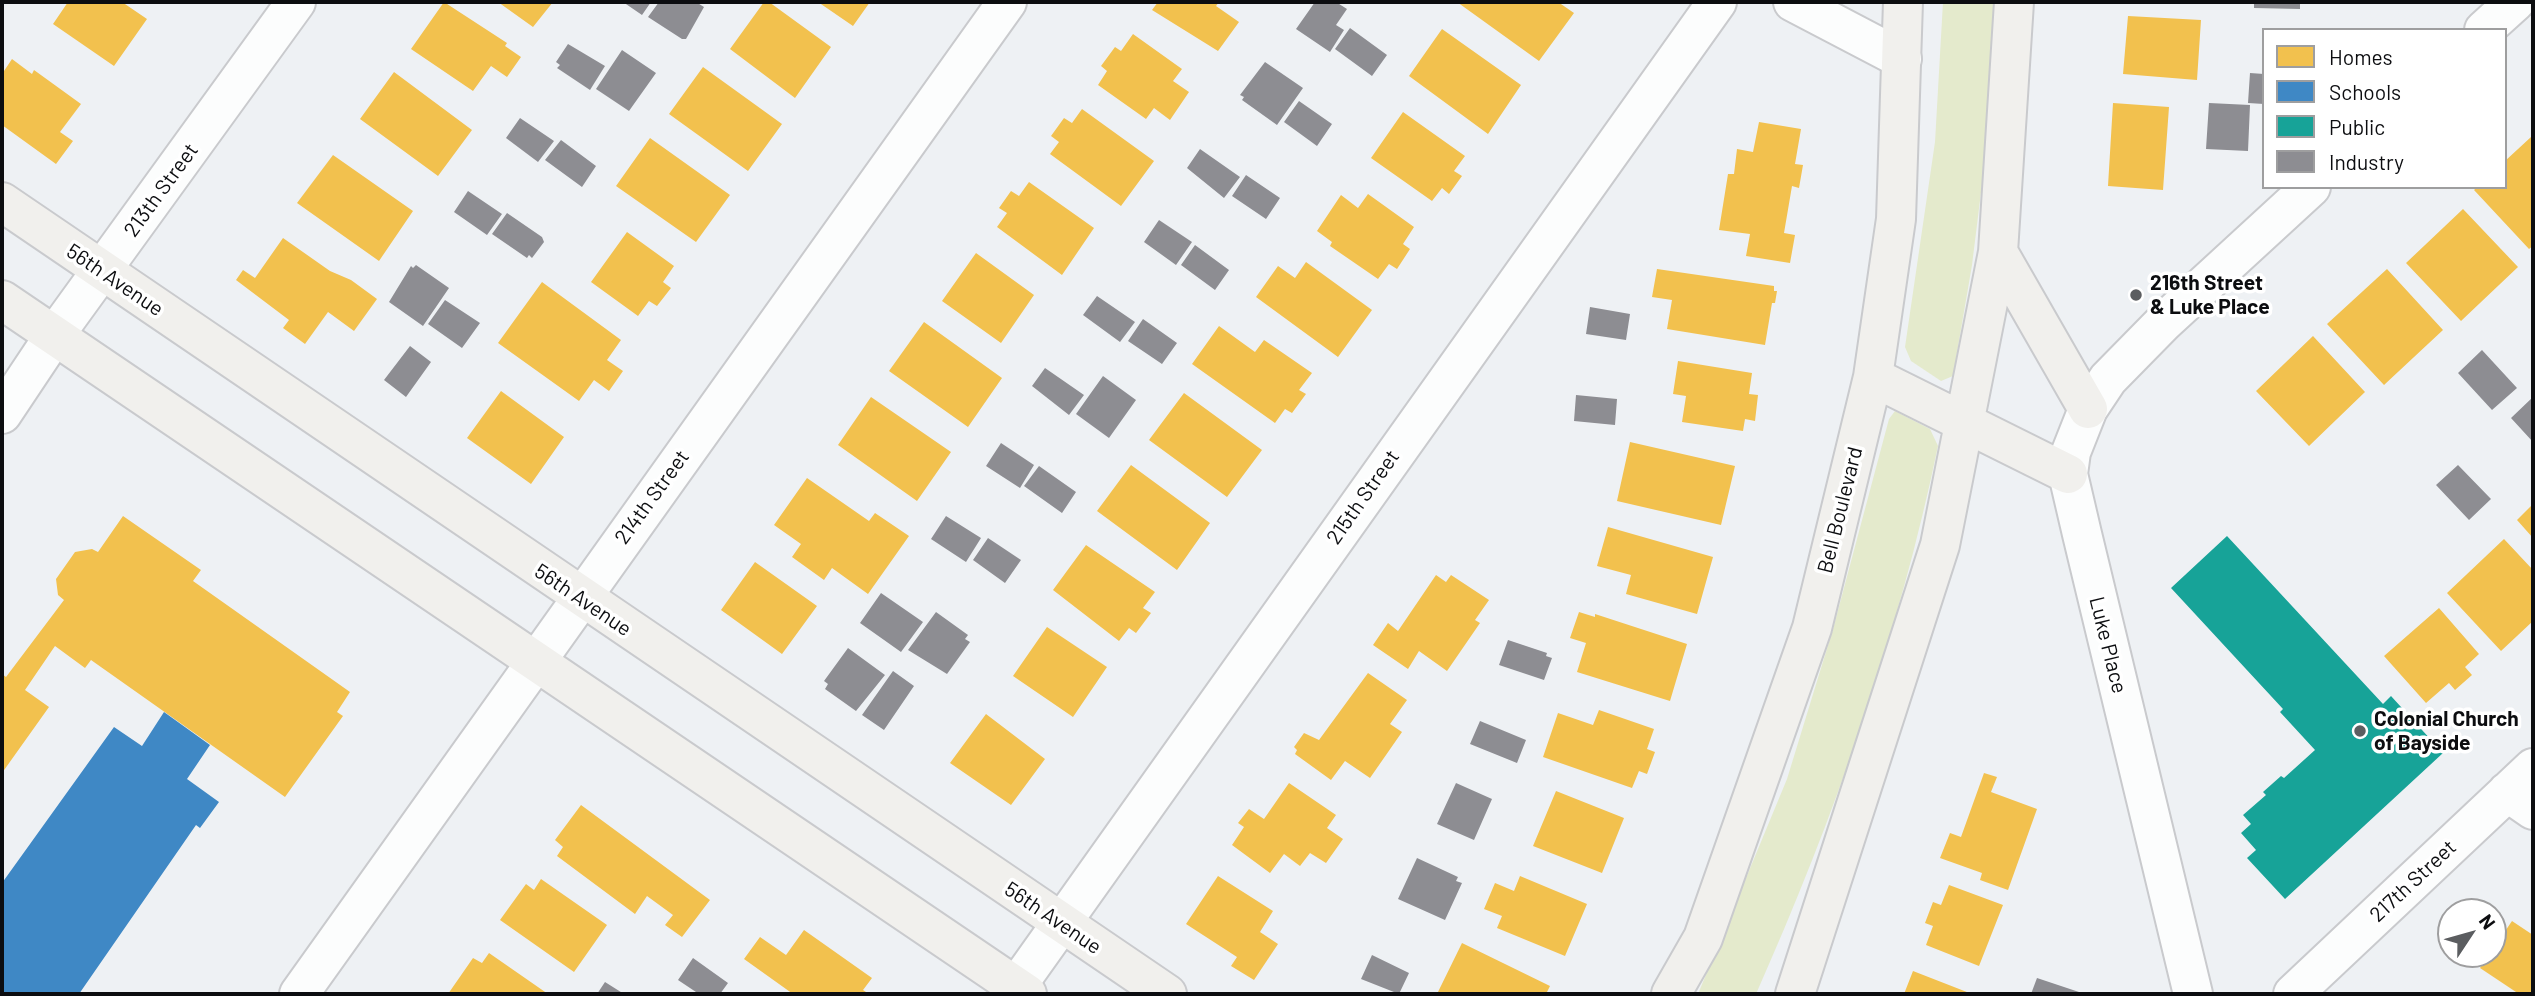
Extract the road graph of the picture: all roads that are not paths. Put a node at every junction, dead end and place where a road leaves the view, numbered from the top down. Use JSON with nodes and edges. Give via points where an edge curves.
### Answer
{"nodes":[{"id":1,"x":296,"y":2,"type":"edge"},
{"id":2,"x":1007,"y":2,"type":"edge"},
{"id":3,"x":1717,"y":2,"type":"edge"},
{"id":4,"x":1793,"y":2,"type":"edge"},
{"id":5,"x":1903,"y":2,"type":"edge"},
{"id":6,"x":2014,"y":2,"type":"edge"},
{"id":7,"x":2515,"y":2,"type":"edge"},
{"id":8,"x":2486,"y":28,"type":"edge"},
{"id":9,"x":1902,"y":59,"type":"junction"},
{"id":10,"x":2309,"y":189,"type":"edge"},
{"id":11,"x":2,"y":202,"type":"edge"},
{"id":12,"x":1998,"y":252,"type":"junction"},
{"id":13,"x":103,"y":271,"type":"junction"},
{"id":14,"x":2,"y":300,"type":"edge"},
{"id":15,"x":54,"y":336,"type":"junction"},
{"id":16,"x":1873,"y":377,"type":"junction"},
{"id":17,"x":2088,"y":409,"type":"junction"},
{"id":18,"x":2,"y":414,"type":"edge"},
{"id":19,"x":1965,"y":422,"type":"junction"},
{"id":20,"x":2068,"y":474,"type":"junction"},
{"id":21,"x":580,"y":598,"type":"junction"},
{"id":22,"x":536,"y":659,"type":"junction"},
{"id":23,"x":2525,"y":790,"type":"edge"},
{"id":24,"x":1062,"y":923,"type":"junction"},
{"id":25,"x":1018,"y":992,"type":"edge"},
{"id":26,"x":299,"y":994,"type":"edge"},
{"id":27,"x":1167,"y":994,"type":"edge"},
{"id":28,"x":1671,"y":994,"type":"edge"},
{"id":29,"x":1795,"y":994,"type":"edge"},
{"id":30,"x":2193,"y":994,"type":"edge"},
{"id":31,"x":2293,"y":994,"type":"edge"}],
"edges":[{"from":1,"to":13,"type":"street","name":"213th Street"},
{"from":2,"to":21,"type":"street","name":"214th Street"},
{"from":3,"to":24,"type":"street","name":"215th Street"},
{"from":4,"to":9,"type":"street"},
{"from":5,"to":9,"type":"street","name":"Bell Boulevard"},
{"from":6,"to":12,"type":"street"},
{"from":7,"to":8,"type":"street"},
{"from":9,"to":16,"type":"street","name":"Bell Boulevard","via":[[1896,219]]},
{"from":10,"to":17,"type":"street","name":"Luke Place","via":[[2164,322],[2108,379]]},
{"from":11,"to":13,"type":"street","name":"56th Avenue"},
{"from":12,"to":17,"type":"street"},
{"from":12,"to":19,"type":"street"},
{"from":13,"to":15,"type":"street","name":"213th Street"},
{"from":13,"to":21,"type":"street","name":"56th Avenue"},
{"from":14,"to":15,"type":"street"},
{"from":15,"to":18,"type":"street","name":"213th Street"},
{"from":15,"to":22,"type":"street"},
{"from":16,"to":19,"type":"street"},
{"from":16,"to":28,"type":"street","name":"Bell Boulevard","via":[[1812,628],[1703,938]]},
{"from":17,"to":20,"type":"street","name":"Luke Place","via":[[2071,452]]},
{"from":19,"to":20,"type":"street"},
{"from":19,"to":29,"type":"street","via":[[1940,545]]},
{"from":20,"to":30,"type":"street","name":"Luke Place"},
{"from":21,"to":22,"type":"street","name":"214th Street"},
{"from":21,"to":24,"type":"street","name":"56th Avenue"},
{"from":22,"to":25,"type":"street"},
{"from":22,"to":26,"type":"street","name":"214th Street"},
{"from":23,"to":31,"type":"street","name":"217th Street"},
{"from":24,"to":25,"type":"street","name":"215th Street"},
{"from":24,"to":27,"type":"street","name":"56th Avenue"}]}
